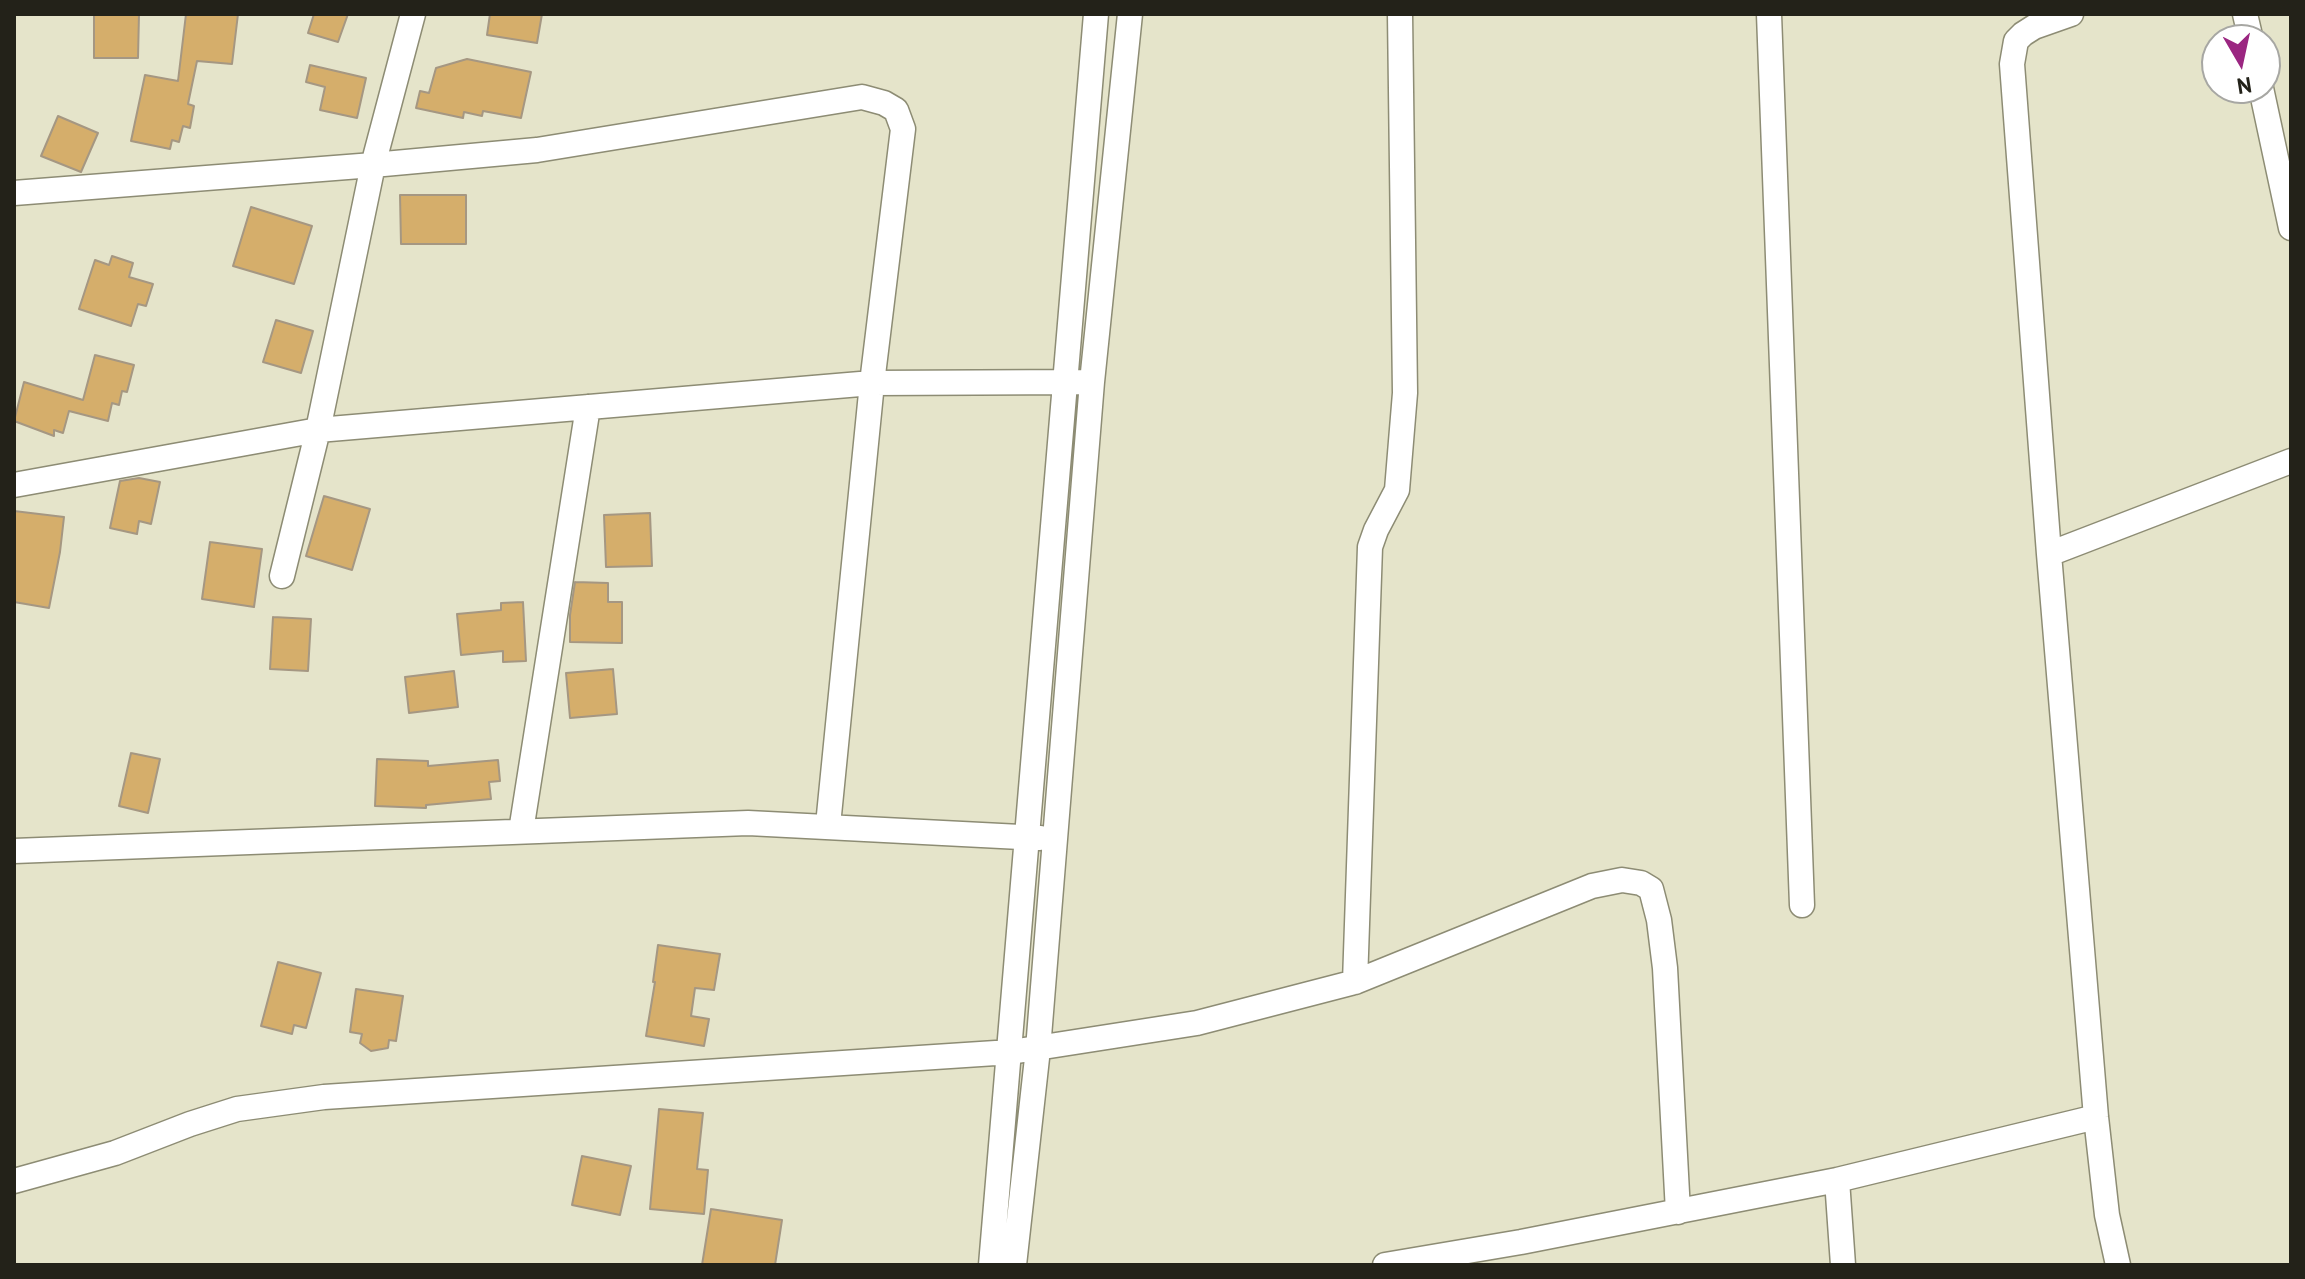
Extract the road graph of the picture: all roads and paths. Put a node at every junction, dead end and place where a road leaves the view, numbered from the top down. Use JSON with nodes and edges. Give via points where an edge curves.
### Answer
{"nodes":[{"id":1,"x":413,"y":14,"type":"edge"},
{"id":2,"x":1096,"y":14,"type":"edge"},
{"id":3,"x":1130,"y":14,"type":"edge"},
{"id":4,"x":1400,"y":14,"type":"edge"},
{"id":5,"x":1769,"y":14,"type":"edge"},
{"id":6,"x":2071,"y":14,"type":"edge"},
{"id":7,"x":2264,"y":104,"type":"edge"},
{"id":8,"x":373,"y":165,"type":"junction"},
{"id":9,"x":14,"y":193,"type":"edge"},
{"id":10,"x":2291,"y":228,"type":"edge"},
{"id":11,"x":1092,"y":382,"type":"junction"},
{"id":12,"x":872,"y":383,"type":"junction"},
{"id":13,"x":1065,"y":383,"type":"junction"},
{"id":14,"x":588,"y":407,"type":"junction"},
{"id":15,"x":318,"y":430,"type":"junction"},
{"id":16,"x":2291,"y":461,"type":"edge"},
{"id":17,"x":14,"y":485,"type":"edge"},
{"id":18,"x":2049,"y":554,"type":"junction"},
{"id":19,"x":282,"y":576,"type":"dead end"},
{"id":20,"x":828,"y":825,"type":"junction"},
{"id":21,"x":521,"y":831,"type":"junction"},
{"id":22,"x":1026,"y":837,"type":"junction"},
{"id":23,"x":1054,"y":838,"type":"junction"},
{"id":24,"x":14,"y":851,"type":"edge"},
{"id":25,"x":1802,"y":905,"type":"dead end"},
{"id":26,"x":1355,"y":982,"type":"junction"},
{"id":27,"x":1038,"y":1049,"type":"junction"},
{"id":28,"x":1011,"y":1052,"type":"junction"},
{"id":29,"x":2096,"y":1117,"type":"junction"},
{"id":30,"x":1837,"y":1180,"type":"junction"},
{"id":31,"x":14,"y":1181,"type":"edge"},
{"id":32,"x":1678,"y":1212,"type":"junction"},
{"id":33,"x":1521,"y":1254,"type":"edge"},
{"id":34,"x":991,"y":1265,"type":"edge"},
{"id":35,"x":1014,"y":1265,"type":"edge"},
{"id":36,"x":1385,"y":1265,"type":"edge"},
{"id":37,"x":1843,"y":1265,"type":"edge"},
{"id":38,"x":2118,"y":1265,"type":"edge"}],
"edges":[{"from":1,"to":8,"type":"street"},
{"from":2,"to":13,"type":"street"},
{"from":3,"to":11,"type":"street"},
{"from":4,"to":26,"type":"street","via":[[1405,393],[1397,490],[1370,547]]},
{"from":5,"to":25,"type":"street"},
{"from":6,"to":18,"type":"street","via":[[2023,34],[2016,41],[2012,64]]},
{"from":7,"to":10,"type":"street"},
{"from":8,"to":9,"type":"street"},
{"from":8,"to":12,"type":"street","via":[[537,150],[862,97],[884,103],[896,110],[903,129]]},
{"from":8,"to":15,"type":"street"},
{"from":11,"to":13,"type":"street"},
{"from":11,"to":23,"type":"street"},
{"from":12,"to":13,"type":"street"},
{"from":12,"to":14,"type":"street"},
{"from":12,"to":20,"type":"street"},
{"from":13,"to":22,"type":"street"},
{"from":14,"to":15,"type":"street"},
{"from":14,"to":21,"type":"street"},
{"from":15,"to":17,"type":"street"},
{"from":15,"to":19,"type":"street"},
{"from":16,"to":18,"type":"street"},
{"from":18,"to":29,"type":"street"},
{"from":20,"to":21,"type":"street"},
{"from":20,"to":22,"type":"street"},
{"from":21,"to":24,"type":"street"},
{"from":22,"to":23,"type":"street"},
{"from":22,"to":28,"type":"street"},
{"from":23,"to":27,"type":"street"},
{"from":26,"to":27,"type":"street","via":[[1197,1023]]},
{"from":26,"to":32,"type":"street","via":[[1592,886],[1622,880],[1651,889],[1665,968]]},
{"from":27,"to":28,"type":"street"},
{"from":27,"to":35,"type":"street"},
{"from":28,"to":31,"type":"street","via":[[309,1099],[237,1109],[115,1153]]},
{"from":28,"to":34,"type":"street"},
{"from":29,"to":30,"type":"street"},
{"from":29,"to":38,"type":"street"},
{"from":30,"to":32,"type":"street"},
{"from":30,"to":37,"type":"street"},
{"from":32,"to":33,"type":"street"},
{"from":33,"to":36,"type":"street"}]}
